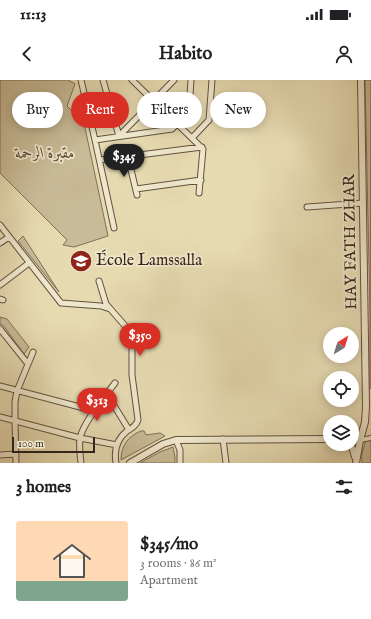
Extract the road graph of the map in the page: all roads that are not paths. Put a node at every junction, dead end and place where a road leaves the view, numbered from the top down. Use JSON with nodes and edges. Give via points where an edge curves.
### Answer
{"nodes":[{"id":1,"x":81,"y":80,"type":"edge"},
{"id":2,"x":103,"y":80,"type":"edge"},
{"id":3,"x":132,"y":80,"type":"edge"},
{"id":4,"x":174,"y":80,"type":"edge"},
{"id":5,"x":191,"y":80,"type":"edge"},
{"id":6,"x":212,"y":80,"type":"edge"},
{"id":7,"x":360,"y":80,"type":"edge"},
{"id":8,"x":145,"y":92,"type":"edge"},
{"id":9,"x":163,"y":92,"type":"edge"},
{"id":10,"x":190,"y":92,"type":"edge"},
{"id":11,"x":137,"y":118,"type":"edge"},
{"id":12,"x":173,"y":128,"type":"edge"},
{"id":13,"x":181,"y":128,"type":"edge"},
{"id":14,"x":119,"y":136,"type":"junction"},
{"id":15,"x":192,"y":138,"type":"junction"},
{"id":16,"x":96,"y":140,"type":"junction"},
{"id":17,"x":202,"y":147,"type":"junction"},
{"id":18,"x":128,"y":157,"type":"junction"},
{"id":19,"x":100,"y":160,"type":"junction"},
{"id":20,"x":200,"y":180,"type":"junction"},
{"id":21,"x":199,"y":193,"type":"dead end"},
{"id":22,"x":363,"y":203,"type":"junction"},
{"id":23,"x":307,"y":207,"type":"dead end"},
{"id":24,"x":0,"y":224,"type":"edge"},
{"id":25,"x":114,"y":228,"type":"dead end"},
{"id":26,"x":9,"y":236,"type":"junction"},
{"id":27,"x":0,"y":243,"type":"edge"},
{"id":28,"x":29,"y":263,"type":"junction"},
{"id":29,"x":99,"y":281,"type":"dead end"},
{"id":30,"x":0,"y":285,"type":"edge"},
{"id":31,"x":110,"y":309,"type":"junction"},
{"id":32,"x":0,"y":329,"type":"edge"},
{"id":33,"x":33,"y":352,"type":"dead end"},
{"id":34,"x":28,"y":364,"type":"junction"},
{"id":35,"x":115,"y":383,"type":"dead end"},
{"id":36,"x":0,"y":386,"type":"edge"},
{"id":37,"x":17,"y":391,"type":"junction"},
{"id":38,"x":107,"y":394,"type":"junction"},
{"id":39,"x":95,"y":412,"type":"junction"},
{"id":40,"x":0,"y":417,"type":"edge"},
{"id":41,"x":15,"y":422,"type":"junction"},
{"id":42,"x":364,"y":427,"type":"junction"},
{"id":43,"x":129,"y":430,"type":"junction"},
{"id":44,"x":359,"y":433,"type":"edge"},
{"id":45,"x":80,"y":438,"type":"junction"},
{"id":46,"x":371,"y":438,"type":"edge"},
{"id":47,"x":223,"y":439,"type":"junction"},
{"id":48,"x":323,"y":439,"type":"edge"},
{"id":49,"x":176,"y":440,"type":"junction"},
{"id":50,"x":360,"y":442,"type":"junction"},
{"id":51,"x":117,"y":445,"type":"junction"},
{"id":52,"x":352,"y":451,"type":"edge"},
{"id":53,"x":16,"y":454,"type":"junction"},
{"id":54,"x":0,"y":455,"type":"edge"},
{"id":55,"x":16,"y":463,"type":"edge"},
{"id":56,"x":81,"y":463,"type":"edge"},
{"id":57,"x":116,"y":463,"type":"edge"},
{"id":58,"x":130,"y":463,"type":"edge"},
{"id":59,"x":180,"y":463,"type":"edge"},
{"id":60,"x":226,"y":463,"type":"edge"},
{"id":61,"x":356,"y":463,"type":"edge"}],
"edges":[{"from":1,"to":16,"type":"street"},
{"from":2,"to":14,"type":"street"},
{"from":3,"to":8,"type":"street"},
{"from":4,"to":9,"type":"street"},
{"from":5,"to":10,"type":"street"},
{"from":6,"to":15,"type":"street","via":[[209,120]]},
{"from":7,"to":22,"type":"street","name":"HAY FATH ZHAR"},
{"from":11,"to":14,"type":"street"},
{"from":12,"to":14,"type":"street"},
{"from":13,"to":15,"type":"street"},
{"from":14,"to":16,"type":"street"},
{"from":15,"to":17,"type":"street"},
{"from":16,"to":19,"type":"street"},
{"from":17,"to":18,"type":"street"},
{"from":17,"to":20,"type":"street"},
{"from":18,"to":19,"type":"street"},
{"from":18,"to":20,"type":"street","via":[[136,192]]},
{"from":19,"to":25,"type":"street"},
{"from":20,"to":21,"type":"street"},
{"from":22,"to":23,"type":"street"},
{"from":22,"to":42,"type":"street","name":"HAY FATH ZHAR","via":[[366,406]]},
{"from":24,"to":26,"type":"street"},
{"from":26,"to":27,"type":"street"},
{"from":26,"to":28,"type":"street"},
{"from":28,"to":30,"type":"street"},
{"from":28,"to":31,"type":"street","via":[[60,303]]},
{"from":29,"to":31,"type":"street"},
{"from":31,"to":43,"type":"street","via":[[127,328],[132,344],[132,375],[138,420],[136,426]]},
{"from":32,"to":34,"type":"street"},
{"from":33,"to":34,"type":"street"},
{"from":34,"to":37,"type":"street"},
{"from":35,"to":38,"type":"street"},
{"from":36,"to":37,"type":"street"},
{"from":37,"to":39,"type":"street"},
{"from":37,"to":41,"type":"street"},
{"from":38,"to":39,"type":"street"},
{"from":38,"to":43,"type":"street"},
{"from":39,"to":45,"type":"street"},
{"from":40,"to":41,"type":"street"},
{"from":41,"to":45,"type":"street"},
{"from":41,"to":53,"type":"street"},
{"from":42,"to":44,"type":"street"},
{"from":42,"to":50,"type":"street","name":"HAY FATH ZHAR"},
{"from":43,"to":51,"type":"street"},
{"from":45,"to":51,"type":"street"},
{"from":45,"to":56,"type":"street"},
{"from":46,"to":50,"type":"street"},
{"from":47,"to":48,"type":"street"},
{"from":47,"to":49,"type":"street"},
{"from":47,"to":60,"type":"street"},
{"from":49,"to":58,"type":"street","via":[[163,444]]},
{"from":49,"to":59,"type":"street","via":[[180,450]]},
{"from":50,"to":61,"type":"street","name":"HAY FATH ZHAR"},
{"from":51,"to":57,"type":"street"},
{"from":52,"to":61,"type":"street"},
{"from":53,"to":54,"type":"street"},
{"from":53,"to":55,"type":"street"}]}
